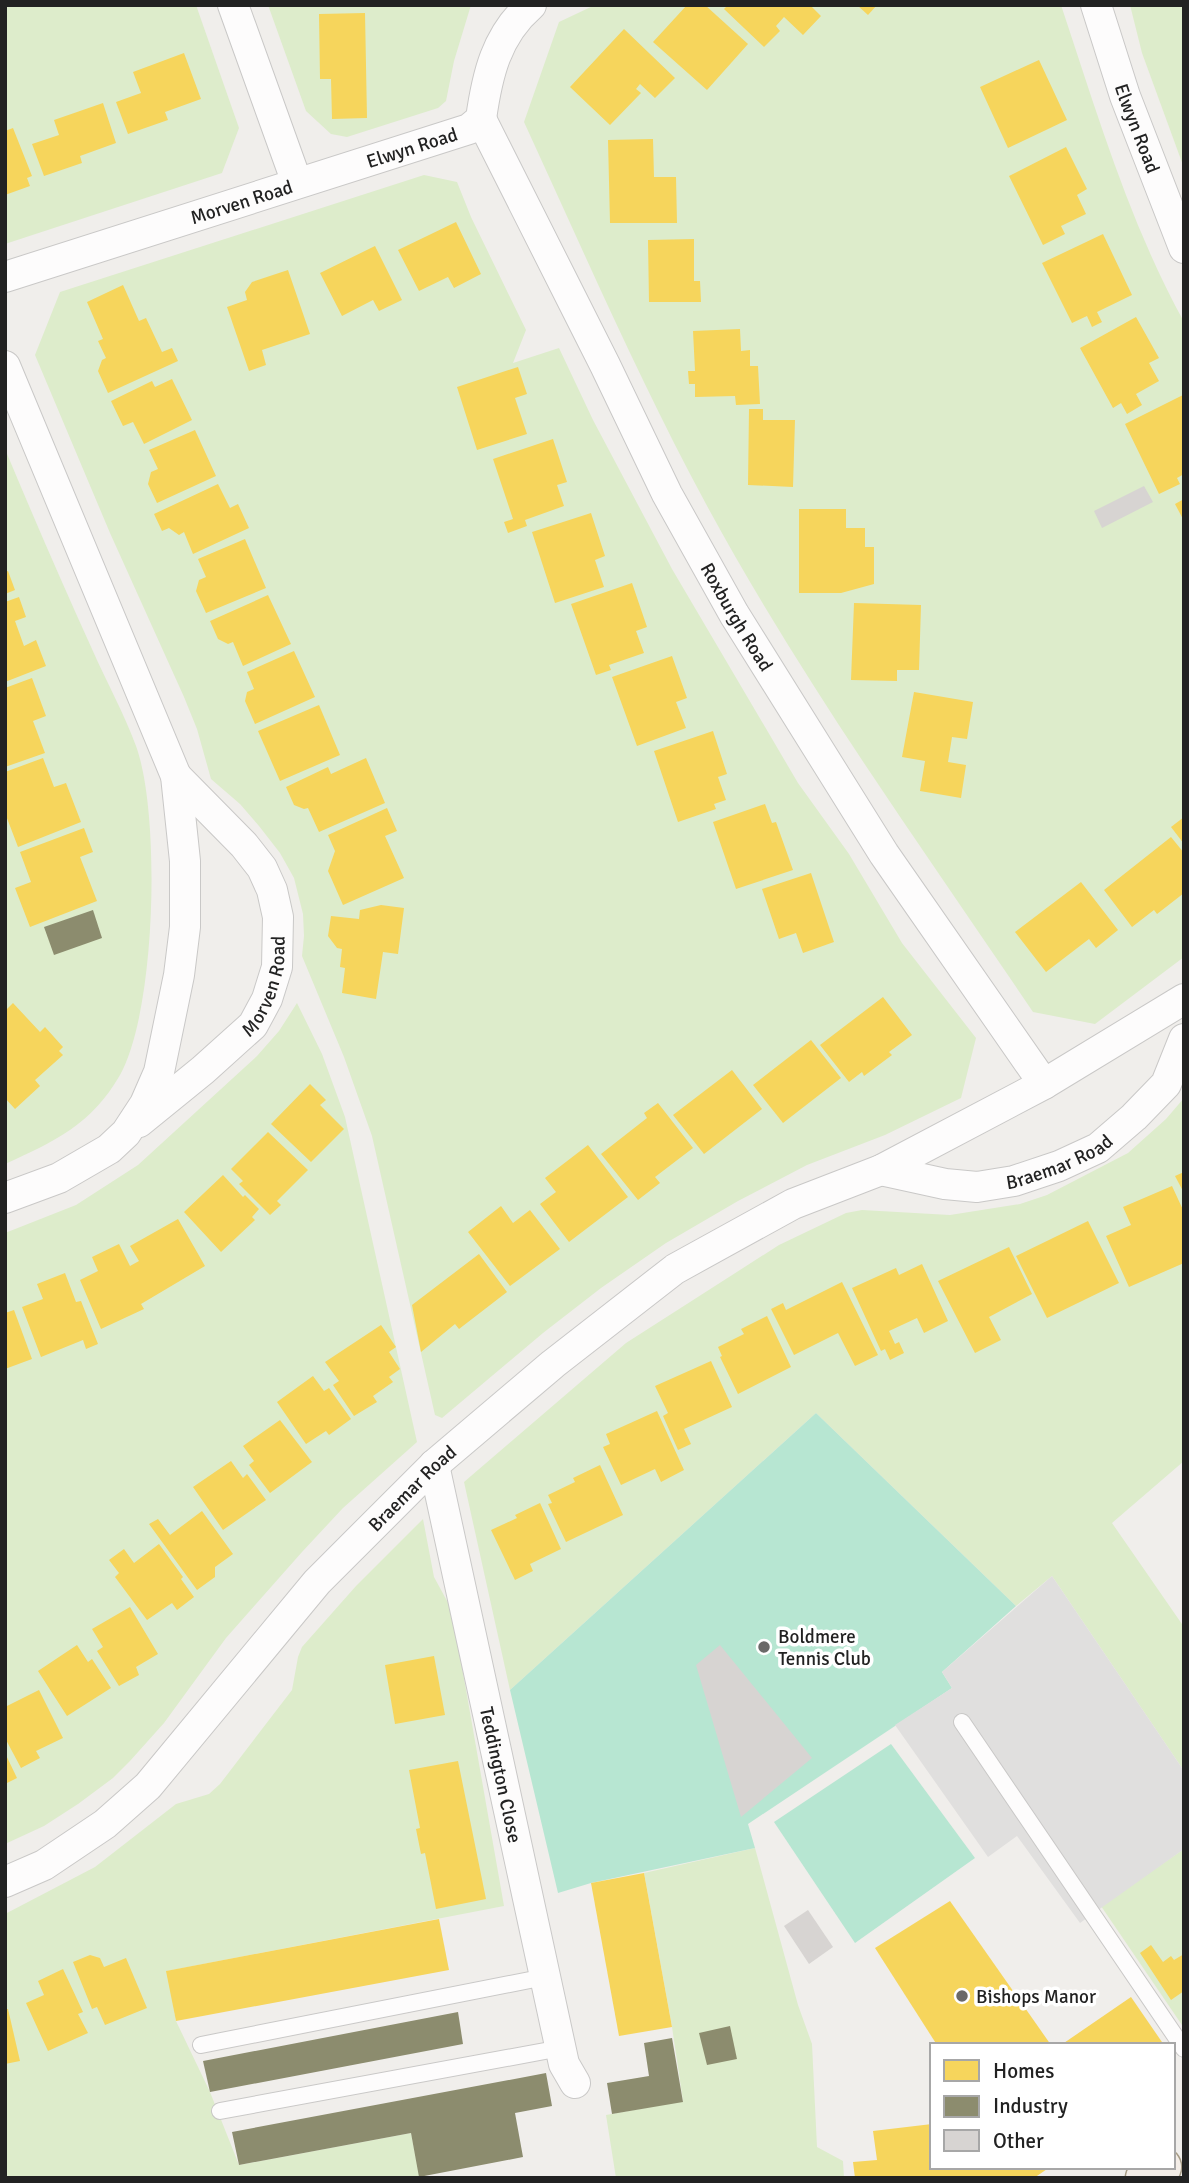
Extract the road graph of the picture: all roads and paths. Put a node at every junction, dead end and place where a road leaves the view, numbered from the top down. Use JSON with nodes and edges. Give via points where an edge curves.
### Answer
{"nodes":[{"id":1,"x":233,"y":5,"type":"edge"},
{"id":2,"x":531,"y":5,"type":"edge"},
{"id":3,"x":1096,"y":5,"type":"edge"},
{"id":4,"x":481,"y":119,"type":"junction"},
{"id":5,"x":297,"y":183,"type":"junction"},
{"id":6,"x":1184,"y":248,"type":"edge"},
{"id":7,"x":5,"y":277,"type":"edge"},
{"id":8,"x":5,"y":366,"type":"edge"},
{"id":9,"x":176,"y":776,"type":"junction"},
{"id":10,"x":1184,"y":999,"type":"edge"},
{"id":11,"x":1184,"y":1039,"type":"edge"},
{"id":12,"x":1044,"y":1084,"type":"junction"},
{"id":13,"x":126,"y":1133,"type":"junction"},
{"id":14,"x":881,"y":1170,"type":"junction"},
{"id":15,"x":5,"y":1198,"type":"edge"},
{"id":16,"x":434,"y":1465,"type":"junction"},
{"id":17,"x":962,"y":1722,"type":"dead end"},
{"id":18,"x":5,"y":1882,"type":"edge"},
{"id":19,"x":545,"y":1977,"type":"junction"},
{"id":20,"x":201,"y":2045,"type":"dead end"},
{"id":21,"x":561,"y":2048,"type":"junction"},
{"id":22,"x":1184,"y":2049,"type":"edge"},
{"id":23,"x":575,"y":2083,"type":"dead end"},
{"id":24,"x":220,"y":2111,"type":"dead end"}],
"edges":[{"from":1,"to":5,"type":"street","name":"Morven Road"},
{"from":2,"to":4,"type":"street","name":"Elwyn Road","via":[[498,45]]},
{"from":3,"to":6,"type":"street","name":"Elwyn Road","via":[[1125,96]]},
{"from":4,"to":5,"type":"street","name":"Elwyn Road","via":[[442,139]]},
{"from":4,"to":12,"type":"street","name":"Roxburgh Road","via":[[667,494],[734,614],[884,854]]},
{"from":5,"to":7,"type":"street","name":"Morven Road"},
{"from":8,"to":9,"type":"street","name":"Morven Road"},
{"from":9,"to":13,"type":"street","name":"Morven Road","via":[[185,861],[179,975],[159,1072]]},
{"from":9,"to":13,"type":"street","name":"Morven Road","via":[[262,868],[278,917],[277,967],[253,1025]]},
{"from":10,"to":12,"type":"street","name":"Braemar Road"},
{"from":11,"to":14,"type":"street","name":"Braemar Road","via":[[1166,1084],[1098,1148],[1059,1166],[977,1187]]},
{"from":12,"to":14,"type":"street","name":"Braemar Road"},
{"from":13,"to":15,"type":"street","name":"Morven Road","via":[[59,1178]]},
{"from":14,"to":16,"type":"street","name":"Braemar Road","via":[[793,1204],[675,1269]]},
{"from":16,"to":18,"type":"street","name":"Braemar Road","via":[[317,1582],[148,1786],[105,1824],[44,1865]]},
{"from":16,"to":19,"type":"street","name":"Teddington Close"},
{"from":17,"to":22,"type":"lane"},
{"from":19,"to":20,"type":"lane"},
{"from":19,"to":21,"type":"street","name":"Teddington Close"},
{"from":21,"to":23,"type":"street","name":"Teddington Close"},
{"from":21,"to":24,"type":"lane"}]}
